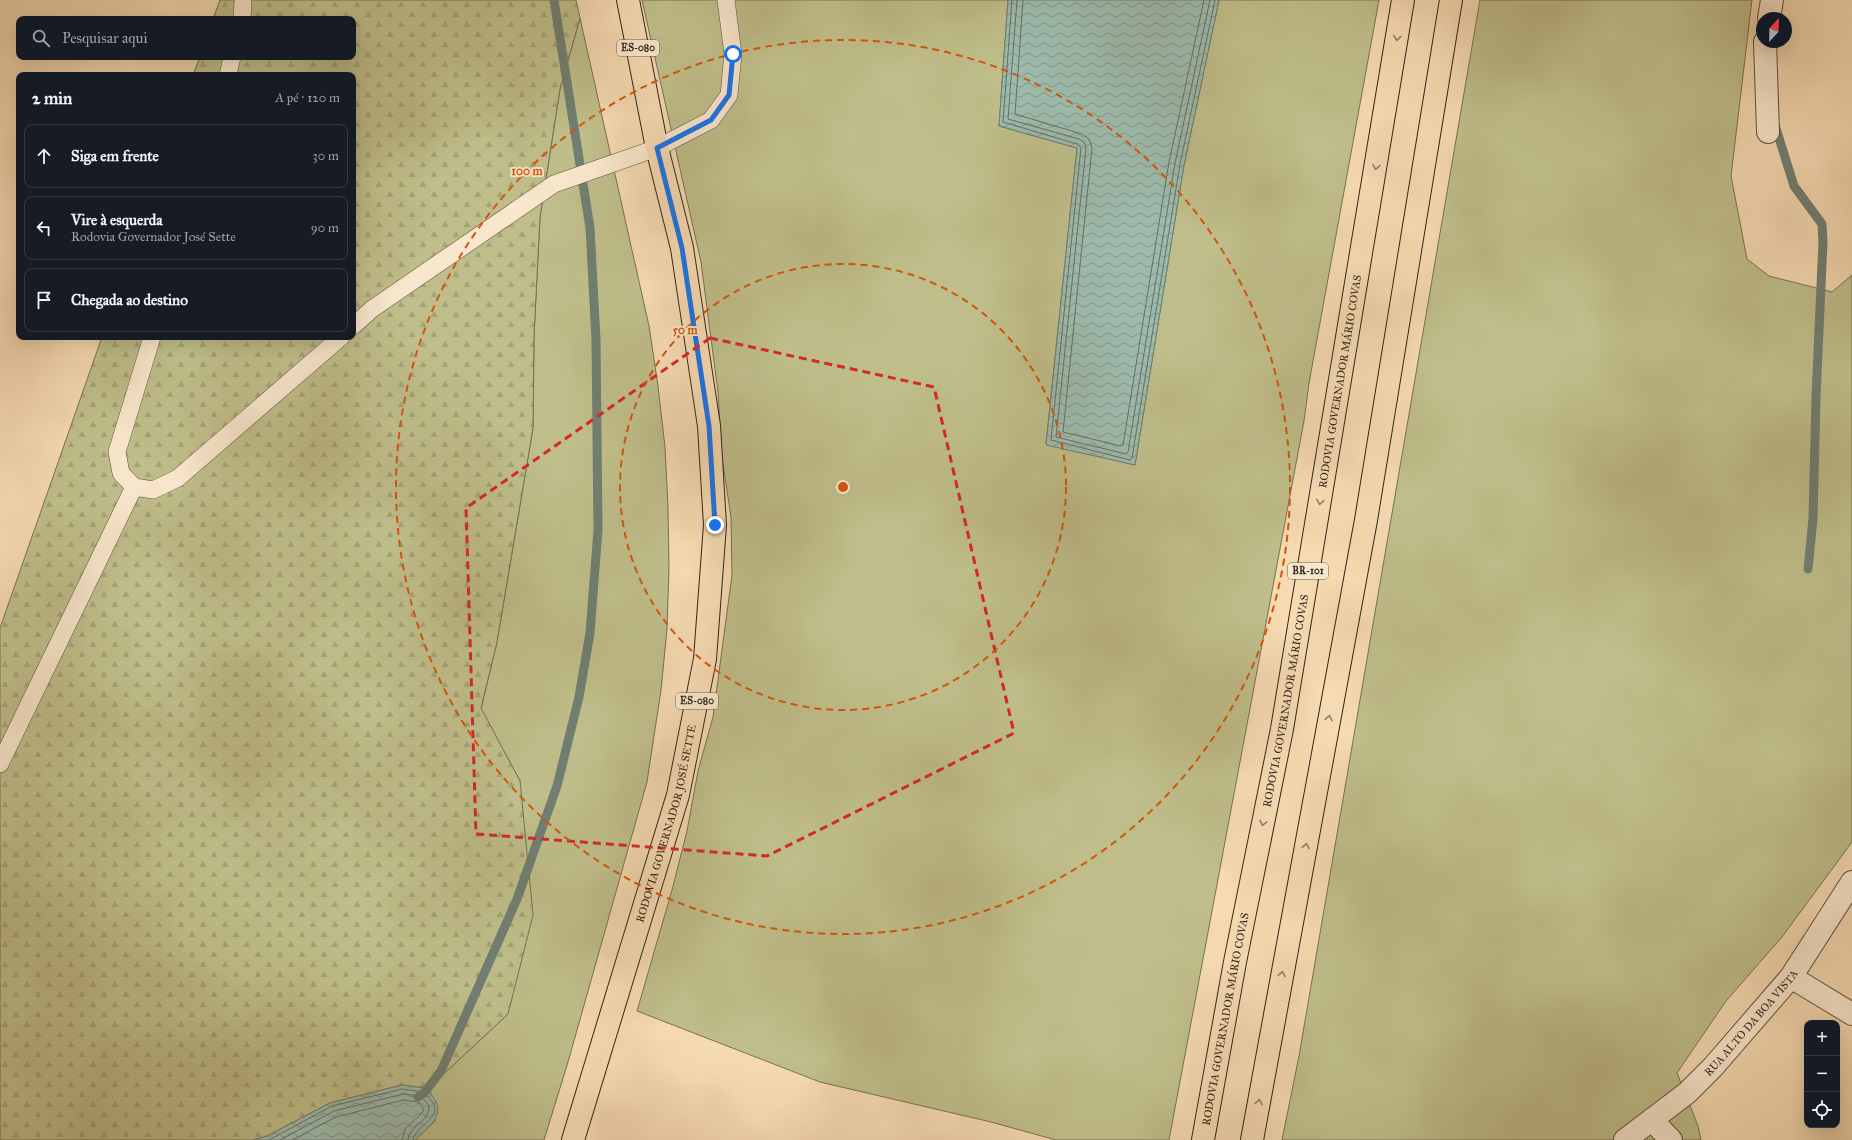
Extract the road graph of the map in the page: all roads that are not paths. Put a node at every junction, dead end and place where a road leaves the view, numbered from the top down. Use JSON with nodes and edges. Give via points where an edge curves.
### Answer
{"nodes":[{"id":1,"x":244,"y":0,"type":"edge"},
{"id":2,"x":628,"y":0,"type":"edge"},
{"id":3,"x":726,"y":0,"type":"edge"},
{"id":4,"x":1403,"y":0,"type":"edge"},
{"id":5,"x":1451,"y":0,"type":"edge"},
{"id":6,"x":1772,"y":0,"type":"edge"},
{"id":7,"x":1770,"y":12,"type":"edge"},
{"id":8,"x":242,"y":16,"type":"edge"},
{"id":9,"x":1765,"y":48,"type":"edge"},
{"id":10,"x":231,"y":60,"type":"edge"},
{"id":11,"x":229,"y":72,"type":"edge"},
{"id":12,"x":1768,"y":132,"type":"dead end"},
{"id":13,"x":657,"y":148,"type":"junction"},
{"id":14,"x":356,"y":323,"type":"edge"},
{"id":15,"x":151,"y":340,"type":"edge"},
{"id":16,"x":338,"y":340,"type":"edge"},
{"id":17,"x":134,"y":487,"type":"junction"},
{"id":18,"x":0,"y":764,"type":"edge"},
{"id":19,"x":1852,"y":882,"type":"edge"},
{"id":20,"x":1792,"y":977,"type":"junction"},
{"id":21,"x":1852,"y":1014,"type":"edge"},
{"id":22,"x":1652,"y":1120,"type":"junction"},
{"id":23,"x":573,"y":1140,"type":"edge"},
{"id":24,"x":1203,"y":1140,"type":"edge"},
{"id":25,"x":1252,"y":1140,"type":"edge"},
{"id":26,"x":1625,"y":1140,"type":"edge"},
{"id":27,"x":1671,"y":1140,"type":"edge"}],
"edges":[{"from":1,"to":8,"type":"lane"},
{"from":2,"to":13,"type":"main road","name":"RODOVIA GOVERNADOR JOSÉ SETTE","number":"ES-080"},
{"from":3,"to":13,"type":"lane","via":[[733,54],[729,95],[711,120]]},
{"from":4,"to":24,"type":"main road","name":"RODOVIA GOVERNADOR MÁRIO COVAS","number":"BR-101","one_way":true,"via":[[1282,729],[1234,962]]},
{"from":25,"to":5,"type":"main road","one_way":true,"via":[[1366,520]]},
{"from":6,"to":7,"type":"street"},
{"from":9,"to":12,"type":"street"},
{"from":10,"to":11,"type":"lane"},
{"from":13,"to":14,"type":"lane","via":[[554,184],[372,309]]},
{"from":13,"to":23,"type":"main road","name":"RODOVIA GOVERNADOR JOSÉ SETTE","number":"ES-080","via":[[682,248],[709,426],[715,525],[705,659],[678,795]]},
{"from":15,"to":17,"type":"lane","via":[[117,452],[121,473]]},
{"from":16,"to":17,"type":"lane","via":[[178,478],[153,490]]},
{"from":17,"to":18,"type":"lane"},
{"from":19,"to":20,"type":"street","name":"RUA ALTO DA BOA VISTA"},
{"from":20,"to":21,"type":"street"},
{"from":20,"to":22,"type":"street","name":"RUA ALTO DA BOA VISTA","via":[[1713,1066],[1686,1093]]},
{"from":22,"to":26,"type":"street","name":"RUA ALTO DA BOA VISTA"},
{"from":22,"to":27,"type":"street"}]}
